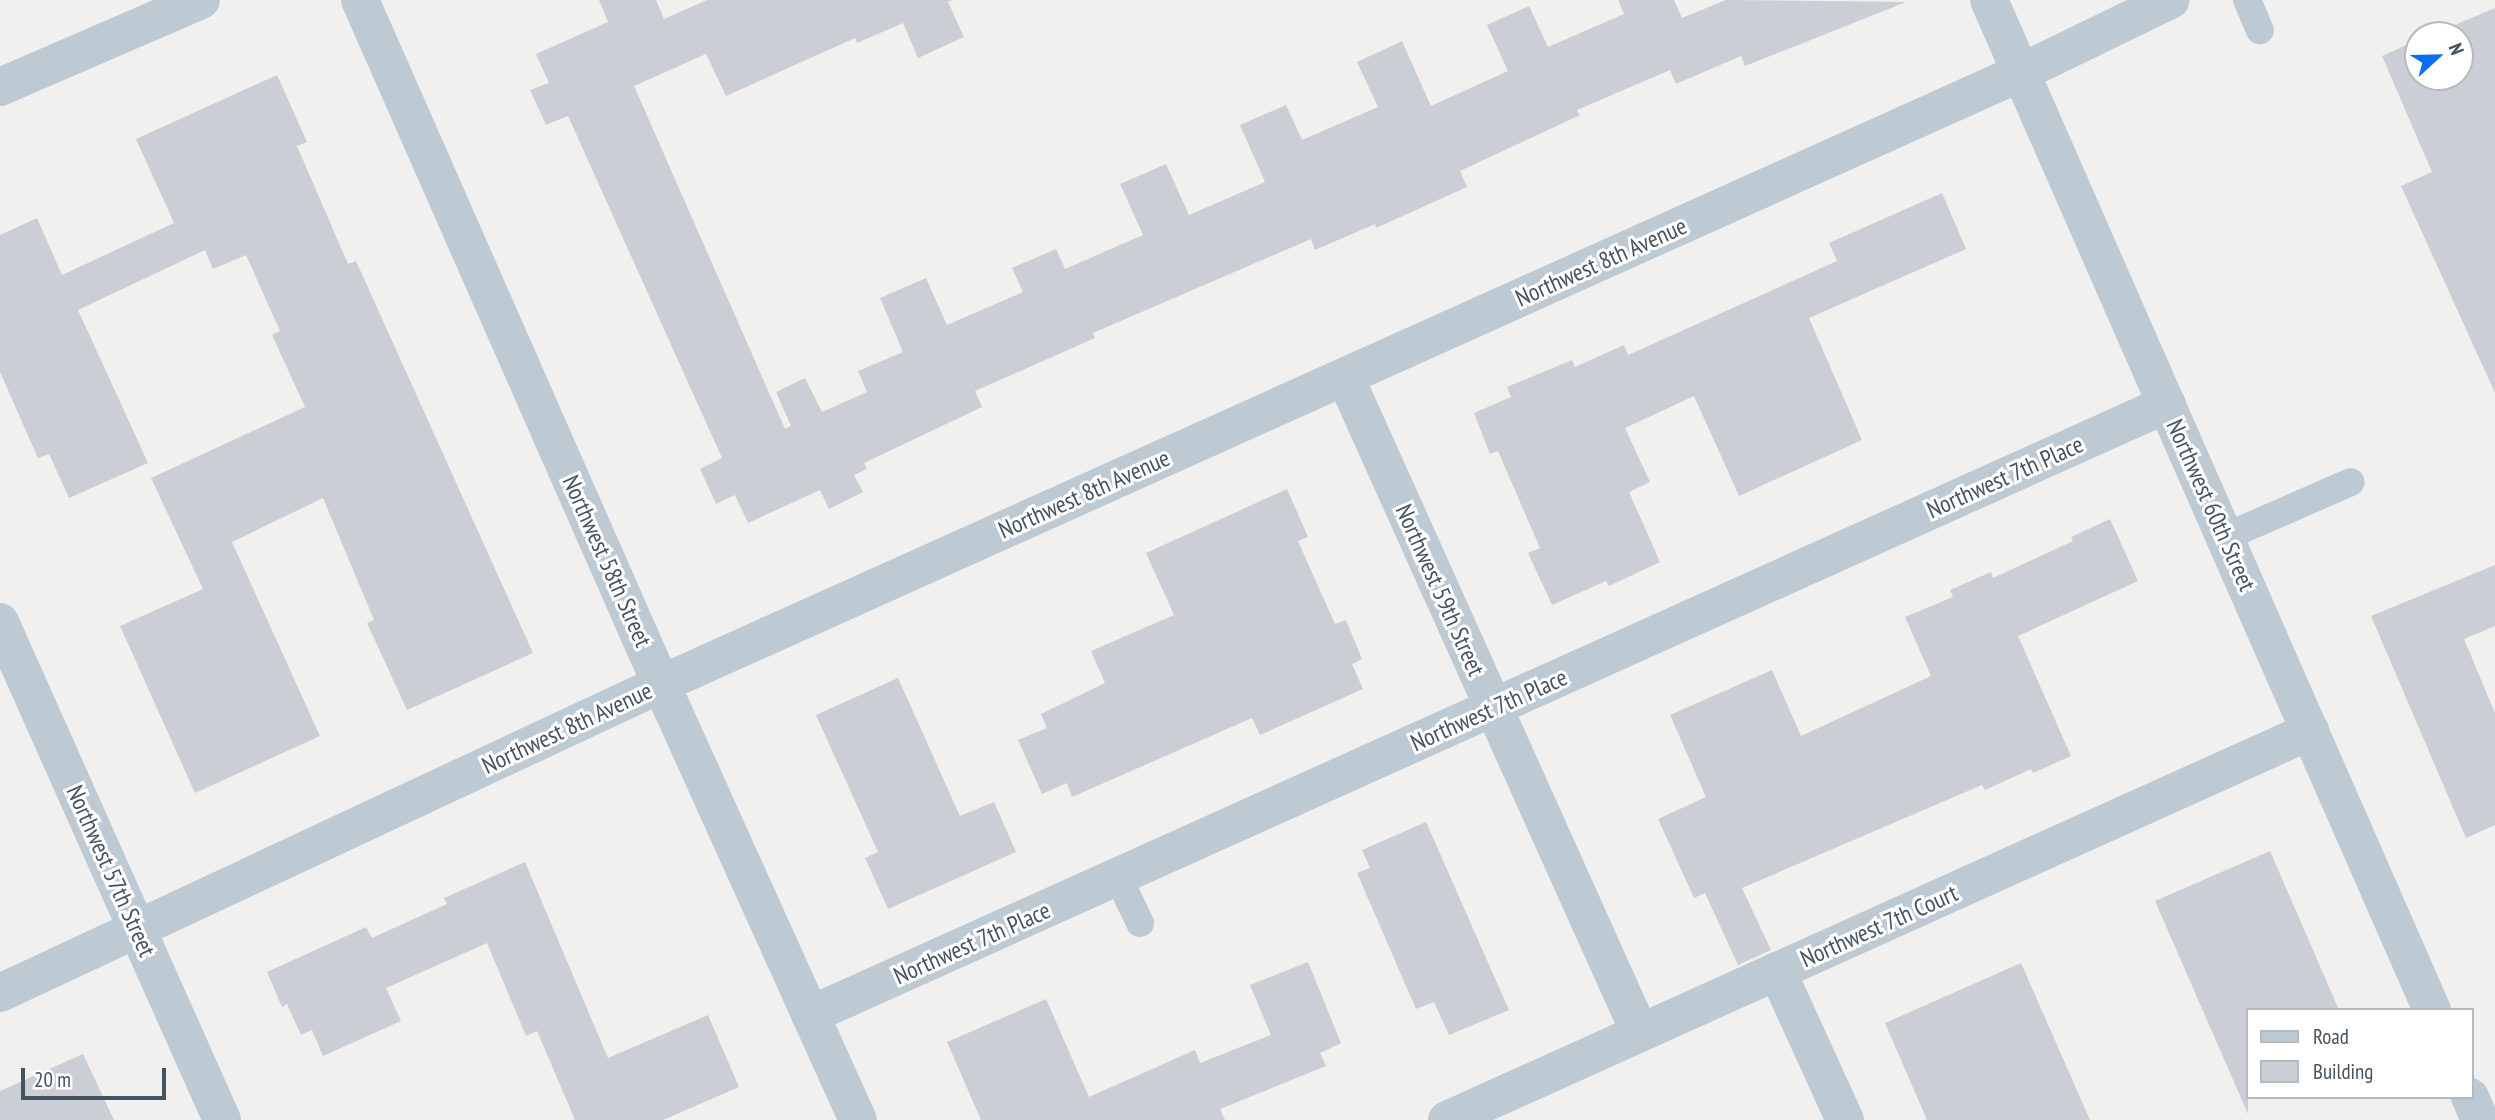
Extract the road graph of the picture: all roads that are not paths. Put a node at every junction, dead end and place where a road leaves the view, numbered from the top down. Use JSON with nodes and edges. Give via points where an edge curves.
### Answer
{"nodes":[{"id":1,"x":201,"y":0,"type":"edge"},
{"id":2,"x":1989,"y":0,"type":"edge"},
{"id":3,"x":2170,"y":0,"type":"edge"},
{"id":4,"x":2247,"y":0,"type":"edge"},
{"id":5,"x":368,"y":2,"type":"edge"},
{"id":6,"x":2260,"y":30,"type":"dead end"},
{"id":7,"x":2022,"y":72,"type":"junction"},
{"id":8,"x":0,"y":87,"type":"edge"},
{"id":9,"x":1345,"y":377,"type":"junction"},
{"id":10,"x":2167,"y":404,"type":"junction"},
{"id":11,"x":2351,"y":482,"type":"dead end"},
{"id":12,"x":2225,"y":537,"type":"junction"},
{"id":13,"x":0,"y":622,"type":"edge"},
{"id":14,"x":661,"y":684,"type":"junction"},
{"id":15,"x":1493,"y":708,"type":"junction"},
{"id":16,"x":2310,"y":731,"type":"junction"},
{"id":17,"x":1118,"y":877,"type":"junction"},
{"id":18,"x":1140,"y":923,"type":"dead end"},
{"id":19,"x":137,"y":930,"type":"junction"},
{"id":20,"x":1777,"y":971,"type":"junction"},
{"id":21,"x":0,"y":993,"type":"edge"},
{"id":22,"x":2431,"y":1008,"type":"edge"},
{"id":23,"x":810,"y":1015,"type":"junction"},
{"id":24,"x":1640,"y":1033,"type":"junction"},
{"id":25,"x":2471,"y":1099,"type":"edge"},
{"id":26,"x":222,"y":1120,"type":"edge"},
{"id":27,"x":858,"y":1120,"type":"edge"},
{"id":28,"x":1447,"y":1120,"type":"edge"},
{"id":29,"x":1845,"y":1120,"type":"edge"},
{"id":30,"x":2480,"y":1120,"type":"edge"}],
"edges":[{"from":1,"to":8,"type":"street"},
{"from":2,"to":7,"type":"street","name":"Northwest 60th Street"},
{"from":3,"to":7,"type":"street","name":"Northwest 8th Avenue"},
{"from":4,"to":6,"type":"lane"},
{"from":5,"to":14,"type":"street","name":"Northwest 58th Street"},
{"from":7,"to":9,"type":"street","name":"Northwest 8th Avenue"},
{"from":7,"to":10,"type":"street","name":"Northwest 60th Street"},
{"from":9,"to":14,"type":"street","name":"Northwest 8th Avenue"},
{"from":9,"to":15,"type":"street","name":"Northwest 59th Street"},
{"from":10,"to":12,"type":"street","name":"Northwest 60th Street"},
{"from":10,"to":15,"type":"street","name":"Northwest 7th Place"},
{"from":11,"to":12,"type":"lane"},
{"from":12,"to":16,"type":"street","name":"Northwest 60th Street"},
{"from":13,"to":19,"type":"street","name":"Northwest 57th Street"},
{"from":14,"to":19,"type":"street","name":"Northwest 8th Avenue"},
{"from":14,"to":23,"type":"street","name":"Northwest 58th Street"},
{"from":15,"to":17,"type":"street","name":"Northwest 7th Place"},
{"from":15,"to":24,"type":"street","name":"Northwest 59th Street"},
{"from":16,"to":20,"type":"street","name":"Northwest 7th Court"},
{"from":16,"to":22,"type":"street","name":"Northwest 60th Street"},
{"from":17,"to":18,"type":"lane"},
{"from":17,"to":23,"type":"street","name":"Northwest 7th Place"},
{"from":19,"to":21,"type":"street","name":"Northwest 8th Avenue"},
{"from":19,"to":26,"type":"street","name":"Northwest 57th Street"},
{"from":20,"to":24,"type":"street","name":"Northwest 7th Court"},
{"from":20,"to":29,"type":"street"},
{"from":23,"to":27,"type":"street","name":"Northwest 58th Street"},
{"from":24,"to":28,"type":"street","name":"Northwest 7th Court"},
{"from":25,"to":30,"type":"street"}]}
